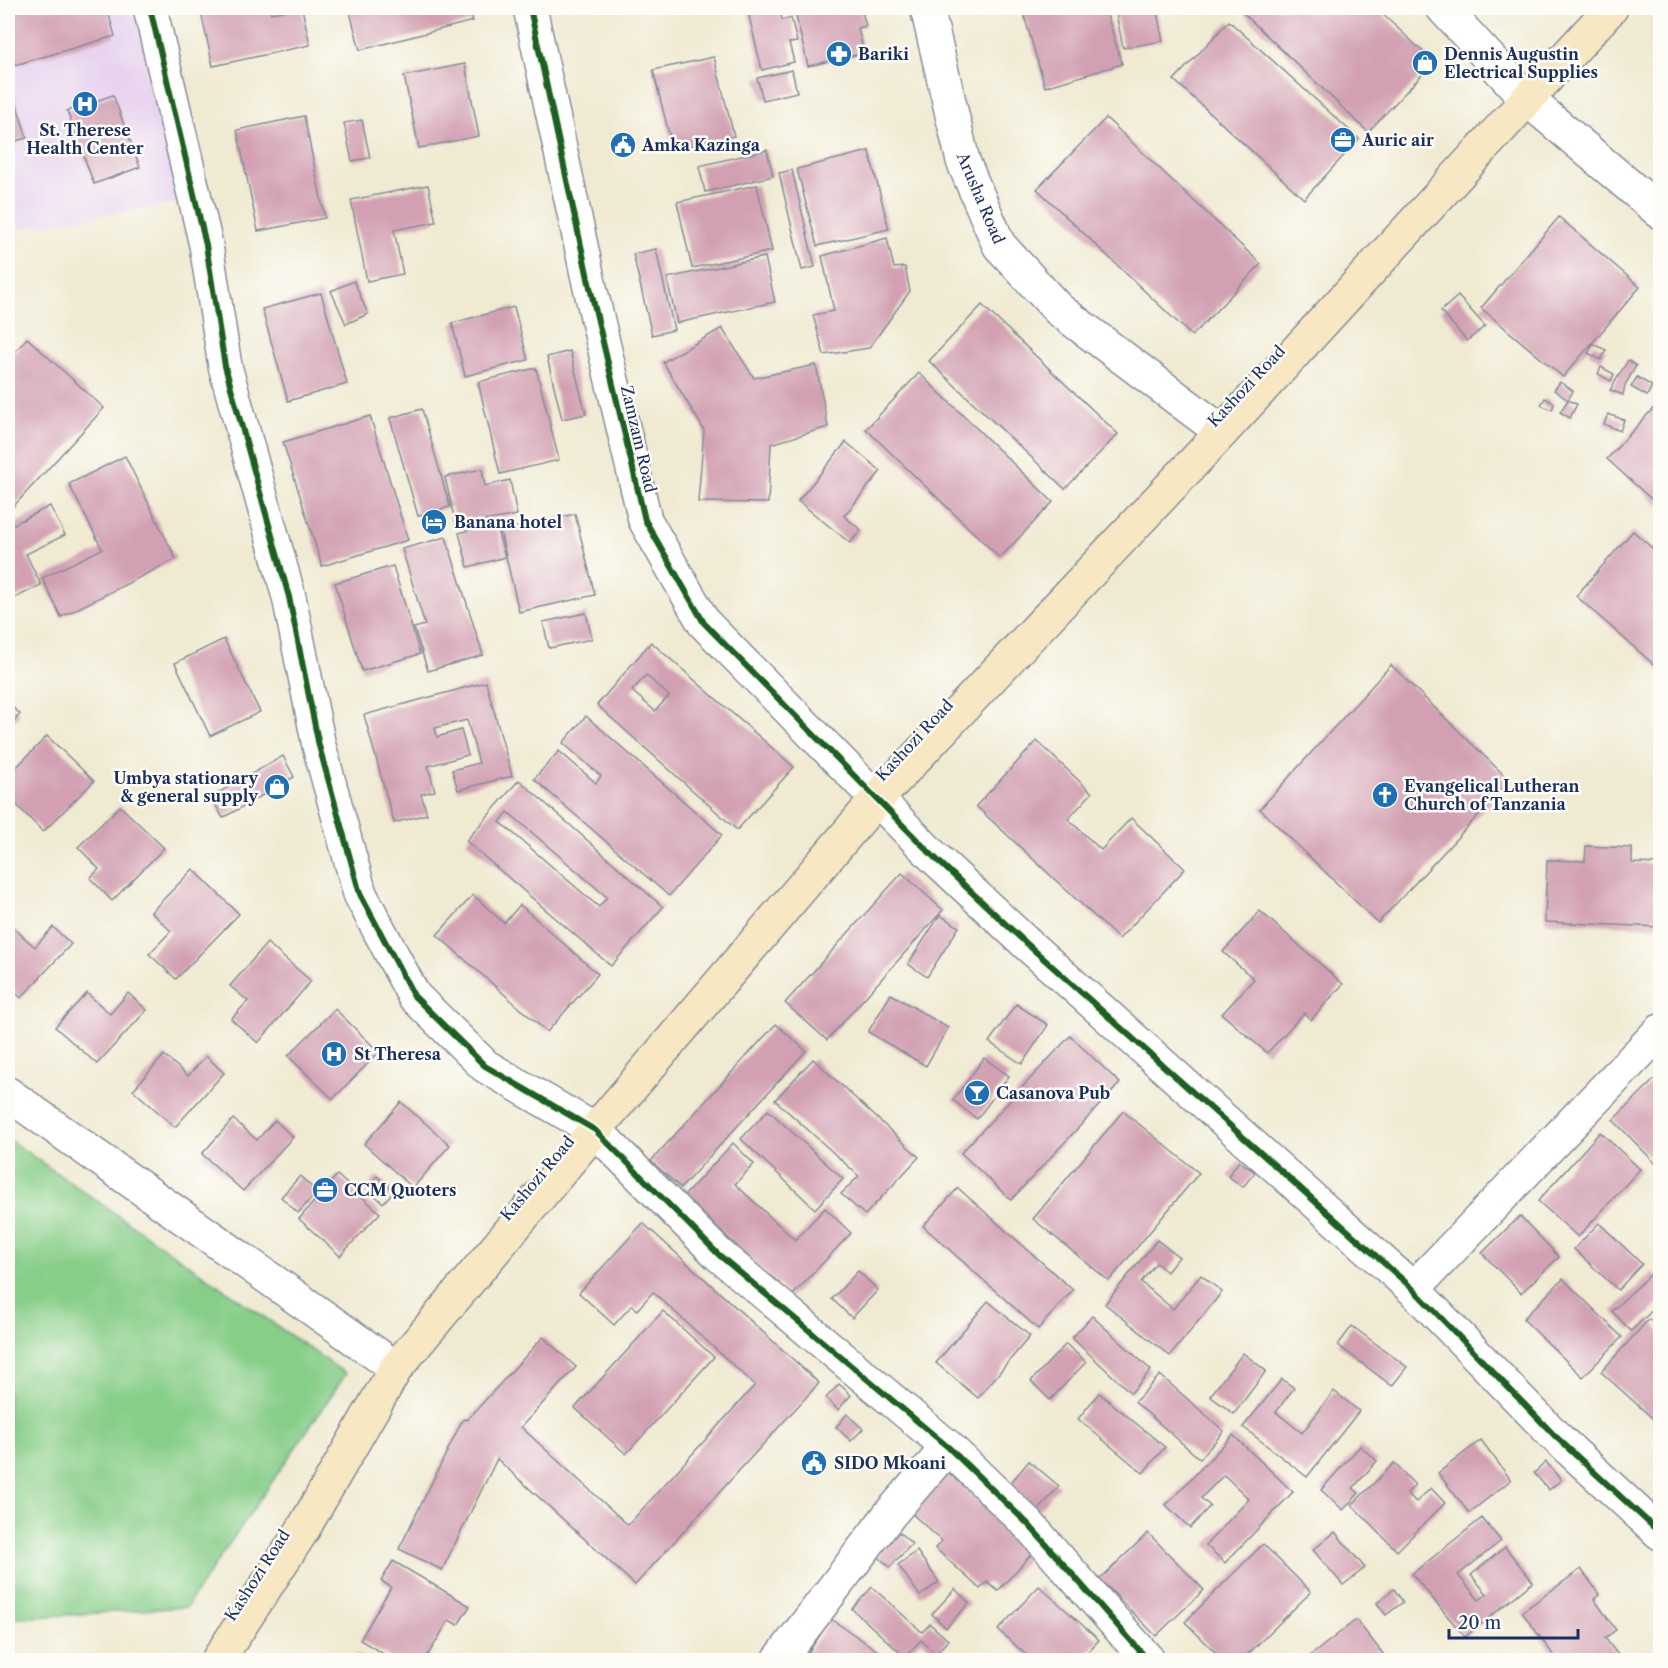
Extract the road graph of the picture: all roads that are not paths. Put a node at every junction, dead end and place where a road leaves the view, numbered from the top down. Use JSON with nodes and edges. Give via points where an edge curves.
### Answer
{"nodes":[{"id":1,"x":150,"y":8,"type":"edge"},
{"id":2,"x":530,"y":8,"type":"edge"},
{"id":3,"x":927,"y":8,"type":"edge"},
{"id":4,"x":1443,"y":8,"type":"edge"},
{"id":5,"x":1611,"y":8,"type":"edge"},
{"id":6,"x":1528,"y":100,"type":"junction"},
{"id":7,"x":1660,"y":212,"type":"edge"},
{"id":8,"x":1222,"y":432,"type":"junction"},
{"id":9,"x":877,"y":799,"type":"junction"},
{"id":10,"x":1660,"y":1031,"type":"edge"},
{"id":11,"x":8,"y":1094,"type":"edge"},
{"id":12,"x":595,"y":1130,"type":"junction"},
{"id":13,"x":1413,"y":1289,"type":"junction"},
{"id":14,"x":396,"y":1368,"type":"junction"},
{"id":15,"x":948,"y":1447,"type":"junction"},
{"id":16,"x":1660,"y":1533,"type":"edge"},
{"id":17,"x":218,"y":1660,"type":"edge"},
{"id":18,"x":779,"y":1660,"type":"edge"},
{"id":19,"x":1148,"y":1660,"type":"edge"}],
"edges":[{"from":1,"to":12,"type":"street","via":[[206,245],[225,366],[289,597],[319,746],[360,894],[414,996],[485,1066]]},
{"from":2,"to":9,"type":"street","name":"Zamzam Road","via":[[645,520],[704,623]]},
{"from":3,"to":8,"type":"street","name":"Arusha Road","via":[[963,161],[999,245],[1058,309]]},
{"from":4,"to":6,"type":"street"},
{"from":5,"to":6,"type":"main road","name":"Kashozi Road"},
{"from":6,"to":7,"type":"street"},
{"from":6,"to":8,"type":"main road","name":"Kashozi Road"},
{"from":8,"to":9,"type":"main road","name":"Kashozi Road"},
{"from":9,"to":12,"type":"main road","name":"Kashozi Road"},
{"from":9,"to":13,"type":"street","name":"Zamzam Road","via":[[1026,944]]},
{"from":10,"to":13,"type":"street"},
{"from":11,"to":14,"type":"street"},
{"from":12,"to":14,"type":"main road","name":"Kashozi Road"},
{"from":12,"to":15,"type":"street","via":[[719,1255]]},
{"from":13,"to":16,"type":"street","name":"Zamzam Road","via":[[1555,1436]]},
{"from":14,"to":17,"type":"main road","name":"Kashozi Road","via":[[302,1530]]},
{"from":15,"to":18,"type":"street","via":[[890,1514]]},
{"from":15,"to":19,"type":"street","via":[[1028,1524]]}]}
